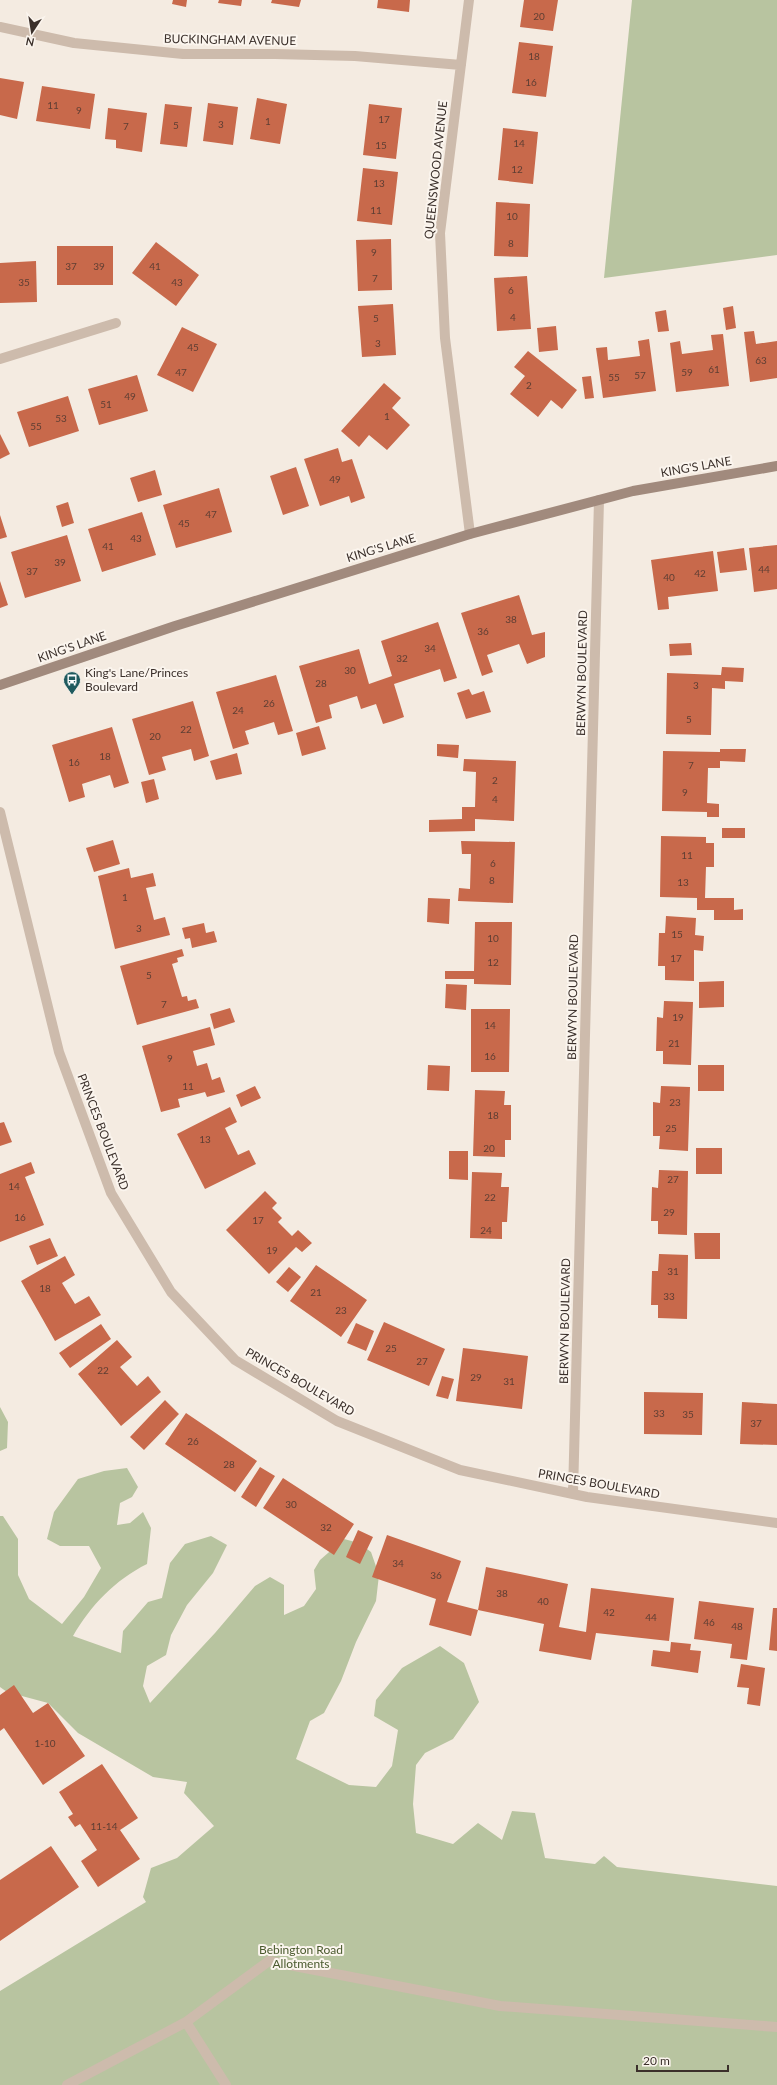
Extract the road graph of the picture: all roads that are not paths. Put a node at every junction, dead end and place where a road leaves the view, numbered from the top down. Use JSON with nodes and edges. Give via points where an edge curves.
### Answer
{"nodes":[{"id":1,"x":469,"y":0,"type":"edge"},
{"id":2,"x":0,"y":27,"type":"edge"},
{"id":3,"x":461,"y":65,"type":"junction"},
{"id":4,"x":116,"y":323,"type":"dead end"},
{"id":5,"x":0,"y":359,"type":"edge"},
{"id":6,"x":777,"y":466,"type":"edge"},
{"id":7,"x":599,"y":500,"type":"junction"},
{"id":8,"x":470,"y":534,"type":"junction"},
{"id":9,"x":0,"y":685,"type":"edge"},
{"id":10,"x":0,"y":812,"type":"edge"},
{"id":11,"x":573,"y":1494,"type":"junction"},
{"id":12,"x":777,"y":1523,"type":"edge"},
{"id":13,"x":186,"y":2022,"type":"junction"},
{"id":14,"x":777,"y":2027,"type":"edge"},
{"id":15,"x":67,"y":2085,"type":"edge"},
{"id":16,"x":226,"y":2085,"type":"edge"}],
"edges":[{"from":1,"to":3,"type":"street","name":"QUEENSWOOD AVENUE"},
{"from":2,"to":3,"type":"street","name":"BUCKINGHAM AVENUE","via":[[74,43],[183,54],[355,56]]},
{"from":3,"to":8,"type":"street","name":"QUEENSWOOD AVENUE","via":[[440,233],[444,338]]},
{"from":4,"to":5,"type":"street"},
{"from":6,"to":7,"type":"street","name":"KING'S LANE","via":[[633,491]]},
{"from":7,"to":8,"type":"street","name":"KING'S LANE"},
{"from":7,"to":11,"type":"street","name":"BERWYN BOULEVARD"},
{"from":8,"to":9,"type":"street","name":"KING'S LANE","via":[[175,626]]},
{"from":10,"to":11,"type":"street","name":"PRINCES BOULEVARD","via":[[59,1052],[111,1193],[171,1292],[235,1360],[337,1421],[460,1470]]},
{"from":11,"to":12,"type":"street","name":"PRINCES BOULEVARD"},
{"from":13,"to":14,"type":"street","via":[[269,1961],[500,2006]]},
{"from":13,"to":15,"type":"street"},
{"from":13,"to":16,"type":"street"}]}
